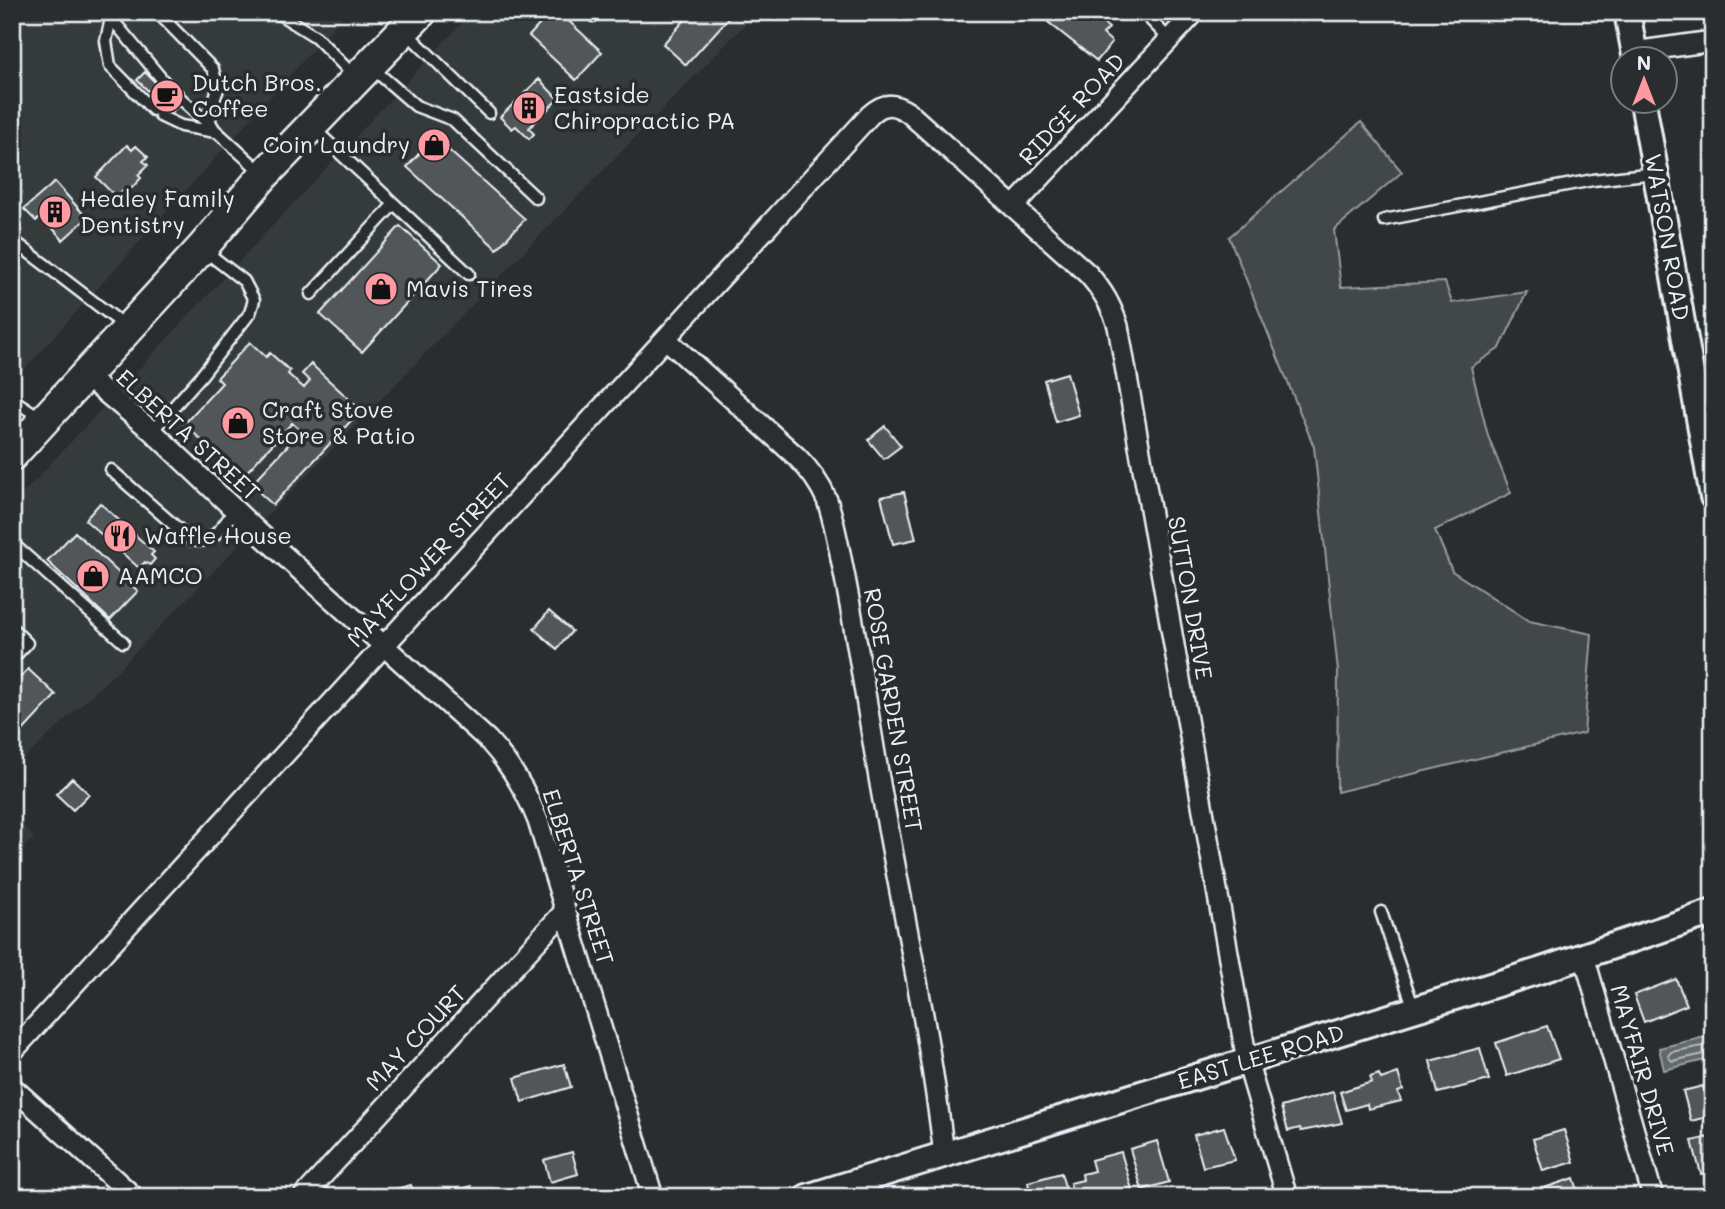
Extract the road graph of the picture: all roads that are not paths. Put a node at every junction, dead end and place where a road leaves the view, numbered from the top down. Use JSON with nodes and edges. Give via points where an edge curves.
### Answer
{"nodes":[{"id":1,"x":157,"y":12,"type":"edge"},
{"id":2,"x":276,"y":12,"type":"edge"},
{"id":3,"x":1143,"y":12,"type":"edge"},
{"id":4,"x":1195,"y":12,"type":"edge"},
{"id":5,"x":1627,"y":12,"type":"edge"},
{"id":6,"x":115,"y":15,"type":"edge"},
{"id":7,"x":412,"y":21,"type":"edge"},
{"id":8,"x":1170,"y":40,"type":"junction"},
{"id":9,"x":1713,"y":41,"type":"edge"},
{"id":10,"x":1633,"y":46,"type":"edge"},
{"id":11,"x":1680,"y":47,"type":"edge"},
{"id":12,"x":364,"y":73,"type":"junction"},
{"id":13,"x":886,"y":104,"type":"joint"},
{"id":14,"x":489,"y":113,"type":"dead end"},
{"id":15,"x":1646,"y":116,"type":"edge"},
{"id":16,"x":312,"y":127,"type":"junction"},
{"id":17,"x":216,"y":132,"type":"junction"},
{"id":18,"x":1656,"y":173,"type":"junction"},
{"id":19,"x":264,"y":175,"type":"junction"},
{"id":20,"x":536,"y":198,"type":"dead end"},
{"id":21,"x":394,"y":204,"type":"junction"},
{"id":22,"x":1013,"y":207,"type":"junction"},
{"id":23,"x":1384,"y":219,"type":"dead end"},
{"id":24,"x":12,"y":248,"type":"edge"},
{"id":25,"x":202,"y":248,"type":"junction"},
{"id":26,"x":469,"y":274,"type":"dead end"},
{"id":27,"x":311,"y":294,"type":"dead end"},
{"id":28,"x":128,"y":328,"type":"junction"},
{"id":29,"x":666,"y":339,"type":"junction"},
{"id":30,"x":84,"y":376,"type":"junction"},
{"id":31,"x":12,"y":399,"type":"edge"},
{"id":32,"x":44,"y":420,"type":"junction"},
{"id":33,"x":152,"y":431,"type":"junction"},
{"id":34,"x":14,"y":451,"type":"edge"},
{"id":35,"x":111,"y":470,"type":"dead end"},
{"id":36,"x":1713,"y":497,"type":"edge"},
{"id":37,"x":235,"y":510,"type":"junction"},
{"id":38,"x":12,"y":543,"type":"edge"},
{"id":39,"x":12,"y":628,"type":"edge"},
{"id":40,"x":123,"y":642,"type":"dead end"},
{"id":41,"x":384,"y":645,"type":"junction"},
{"id":42,"x":12,"y":659,"type":"edge"},
{"id":43,"x":564,"y":912,"type":"junction"},
{"id":44,"x":1381,"y":912,"type":"dead end"},
{"id":45,"x":1711,"y":919,"type":"edge"},
{"id":46,"x":1584,"y":956,"type":"junction"},
{"id":47,"x":1415,"y":1009,"type":"junction"},
{"id":48,"x":12,"y":1052,"type":"edge"},
{"id":49,"x":1247,"y":1060,"type":"junction"},
{"id":50,"x":12,"y":1087,"type":"edge"},
{"id":51,"x":944,"y":1155,"type":"junction"},
{"id":52,"x":134,"y":1197,"type":"edge"},
{"id":53,"x":303,"y":1197,"type":"edge"},
{"id":54,"x":653,"y":1197,"type":"edge"},
{"id":55,"x":807,"y":1197,"type":"edge"},
{"id":56,"x":1287,"y":1197,"type":"edge"},
{"id":57,"x":1653,"y":1197,"type":"edge"}],
"edges":[{"from":1,"to":17,"type":"lane","via":[[214,69],[218,89],[210,122]]},
{"from":2,"to":12,"type":"lane"},
{"from":3,"to":8,"type":"lane"},
{"from":4,"to":8,"type":"street","name":"RIDGE ROAD"},
{"from":5,"to":10,"type":"street"},
{"from":6,"to":17,"type":"lane","via":[[175,94]]},
{"from":6,"to":17,"type":"lane","via":[[106,41],[110,66],[156,113],[181,126]]},
{"from":7,"to":12,"type":"main road"},
{"from":7,"to":14,"type":"lane"},
{"from":8,"to":22,"type":"street","name":"RIDGE ROAD"},
{"from":9,"to":11,"type":"street"},
{"from":12,"to":16,"type":"main road"},
{"from":12,"to":20,"type":"lane","via":[[416,106],[453,120]]},
{"from":13,"to":22,"type":"street","name":"SUTTON DRIVE","via":[[909,113]]},
{"from":13,"to":29,"type":"street","name":"MAYFLOWER STREET","via":[[870,115]]},
{"from":15,"to":18,"type":"street","name":"WATSON ROAD"},
{"from":16,"to":19,"type":"main road"},
{"from":16,"to":21,"type":"lane"},
{"from":17,"to":19,"type":"lane"},
{"from":18,"to":23,"type":"lane","via":[[1593,180]]},
{"from":18,"to":36,"type":"street","name":"WATSON ROAD"},
{"from":19,"to":25,"type":"main road"},
{"from":21,"to":26,"type":"lane"},
{"from":21,"to":27,"type":"lane"},
{"from":22,"to":49,"type":"street","name":"SUTTON DRIVE","via":[[1088,274],[1110,303],[1118,326]]},
{"from":24,"to":28,"type":"lane","via":[[18,244]]},
{"from":25,"to":28,"type":"main road"},
{"from":25,"to":33,"type":"lane","via":[[244,281],[254,300],[250,313],[201,376]]},
{"from":28,"to":30,"type":"main road"},
{"from":29,"to":41,"type":"street","name":"MAYFLOWER STREET"},
{"from":29,"to":51,"type":"street","name":"ROSE GARDEN STREET","via":[[810,470],[832,514],[910,937]]},
{"from":30,"to":32,"type":"main road"},
{"from":30,"to":33,"type":"street","name":"ELBERTA STREET"},
{"from":31,"to":32,"type":"lane"},
{"from":32,"to":34,"type":"main road"},
{"from":33,"to":37,"type":"street","name":"ELBERTA STREET"},
{"from":35,"to":37,"type":"lane","via":[[191,540],[210,540]]},
{"from":37,"to":41,"type":"street","name":"ELBERTA STREET"},
{"from":38,"to":40,"type":"lane"},
{"from":39,"to":42,"type":"lane","via":[[27,643]]},
{"from":41,"to":43,"type":"street","name":"ELBERTA STREET","via":[[488,740],[515,773],[538,821]]},
{"from":41,"to":48,"type":"street","name":"MAYFLOWER STREET"},
{"from":43,"to":53,"type":"street","name":"MAY COURT"},
{"from":43,"to":54,"type":"street","name":"ELBERTA STREET"},
{"from":44,"to":47,"type":"lane"},
{"from":45,"to":46,"type":"street","name":"EAST LEE ROAD"},
{"from":46,"to":47,"type":"street","name":"EAST LEE ROAD"},
{"from":46,"to":57,"type":"street","name":"MAYFAIR DRIVE"},
{"from":47,"to":49,"type":"street","name":"EAST LEE ROAD"},
{"from":49,"to":51,"type":"street","name":"EAST LEE ROAD"},
{"from":49,"to":56,"type":"street","name":"SUTTON DRIVE"},
{"from":50,"to":52,"type":"street"},
{"from":51,"to":55,"type":"street","name":"EAST LEE ROAD"}]}
